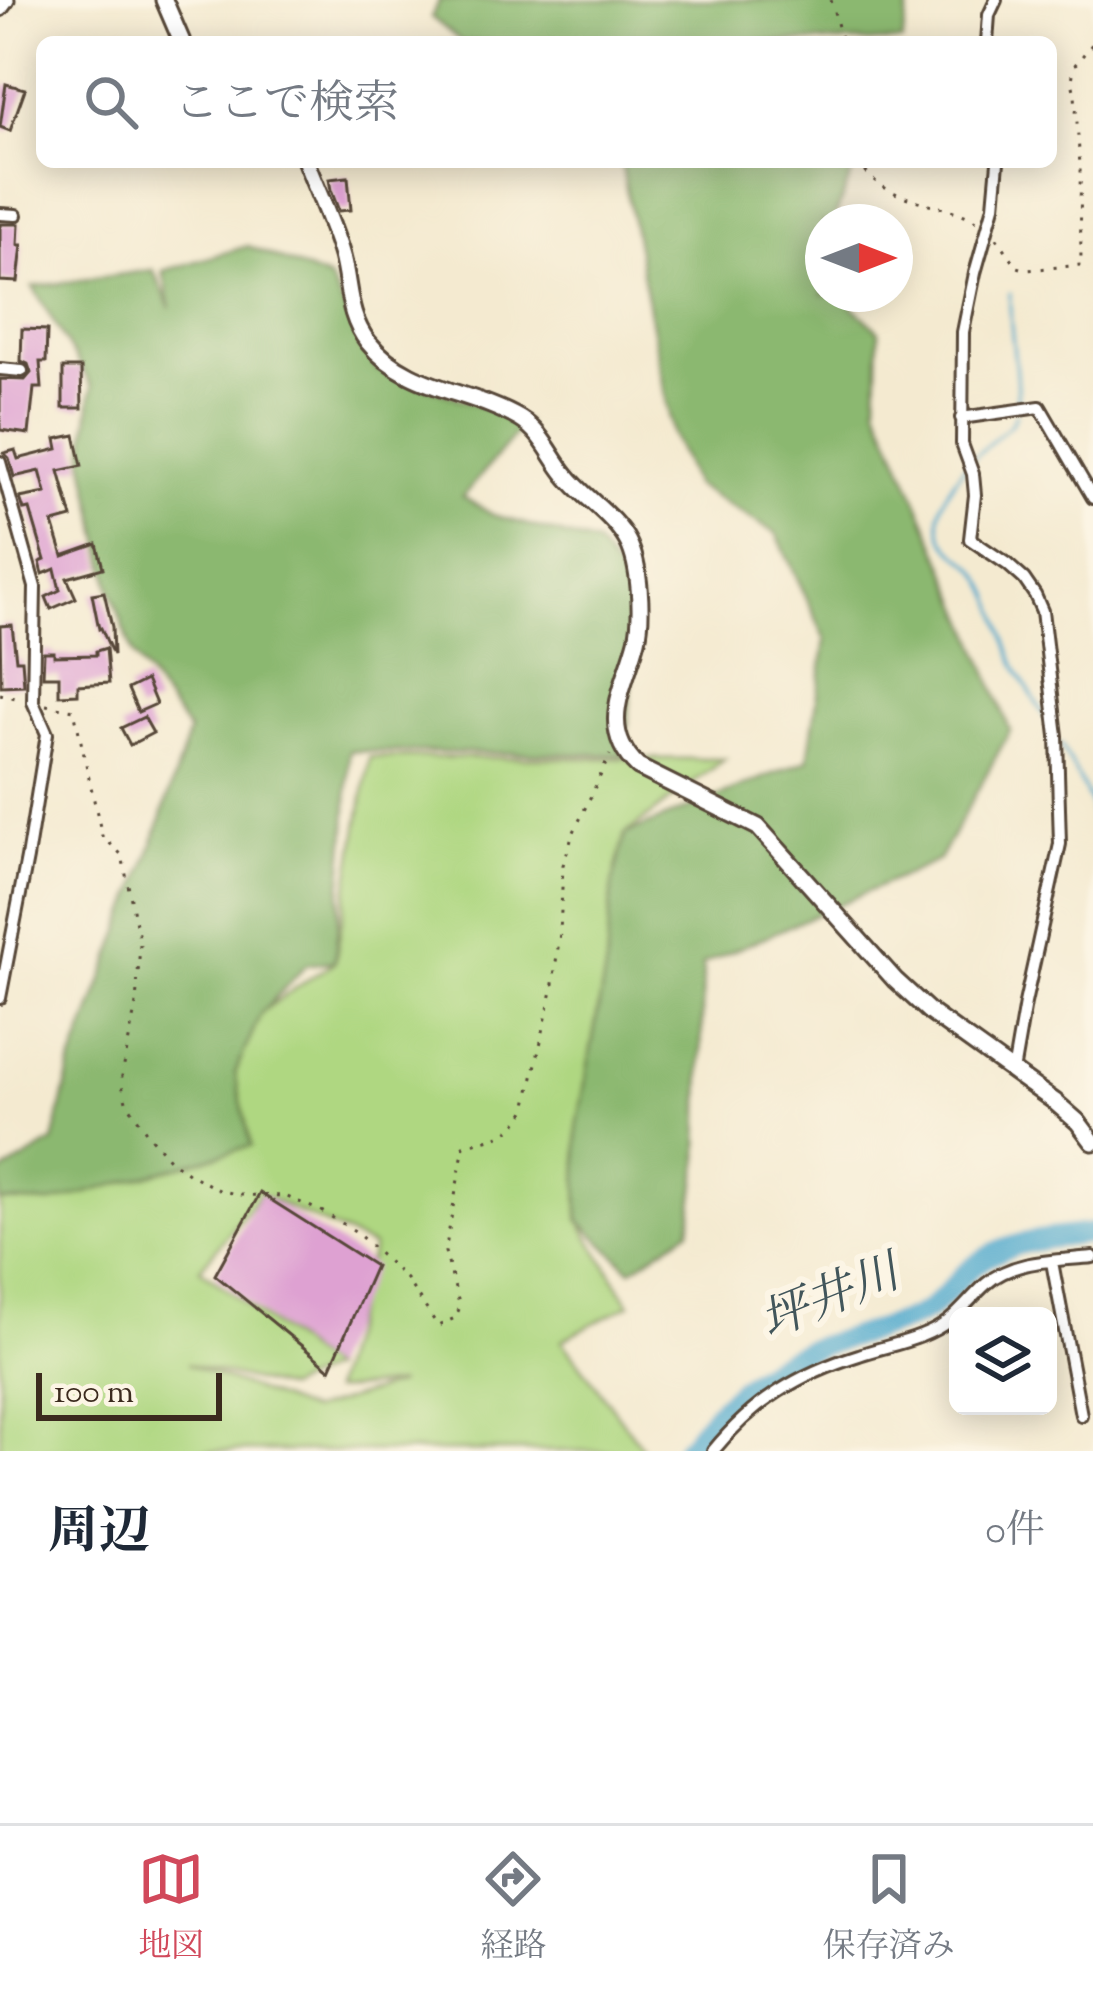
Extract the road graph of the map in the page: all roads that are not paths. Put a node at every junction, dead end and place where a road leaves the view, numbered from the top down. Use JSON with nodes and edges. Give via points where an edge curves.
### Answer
{"nodes":[{"id":1,"x":6,"y":0,"type":"edge"},
{"id":2,"x":164,"y":0,"type":"edge"},
{"id":3,"x":996,"y":0,"type":"edge"},
{"id":4,"x":0,"y":8,"type":"edge"},
{"id":5,"x":179,"y":36,"type":"edge"},
{"id":6,"x":987,"y":36,"type":"edge"},
{"id":7,"x":308,"y":168,"type":"edge"},
{"id":8,"x":997,"y":168,"type":"edge"},
{"id":9,"x":0,"y":214,"type":"edge"},
{"id":10,"x":16,"y":215,"type":"dead end"},
{"id":11,"x":0,"y":369,"type":"edge"},
{"id":12,"x":22,"y":370,"type":"dead end"},
{"id":13,"x":961,"y":418,"type":"junction"},
{"id":14,"x":0,"y":462,"type":"edge"},
{"id":15,"x":1093,"y":498,"type":"edge"},
{"id":16,"x":0,"y":998,"type":"edge"},
{"id":17,"x":1013,"y":1072,"type":"junction"},
{"id":18,"x":1093,"y":1142,"type":"edge"},
{"id":19,"x":1093,"y":1257,"type":"edge"},
{"id":20,"x":1052,"y":1262,"type":"junction"},
{"id":21,"x":1081,"y":1415,"type":"dead end"},
{"id":22,"x":713,"y":1451,"type":"edge"}],
"edges":[{"from":1,"to":4,"type":"street"},
{"from":2,"to":5,"type":"street"},
{"from":3,"to":6,"type":"street"},
{"from":7,"to":17,"type":"street","via":[[370,344],[399,371],[525,422],[627,539],[640,602],[616,722],[625,755],[758,827],[896,980]]},
{"from":8,"to":13,"type":"street","via":[[963,332]]},
{"from":9,"to":10,"type":"street"},
{"from":11,"to":12,"type":"street"},
{"from":13,"to":15,"type":"street","via":[[1040,407]]},
{"from":13,"to":17,"type":"street","via":[[974,474],[970,539],[1035,595],[1057,736],[1060,844]]},
{"from":14,"to":16,"type":"street","via":[[35,587],[33,703],[47,734]]},
{"from":17,"to":18,"type":"street"},
{"from":19,"to":20,"type":"street"},
{"from":20,"to":21,"type":"street"},
{"from":20,"to":22,"type":"street","via":[[1006,1271],[922,1336],[792,1382]]}]}
